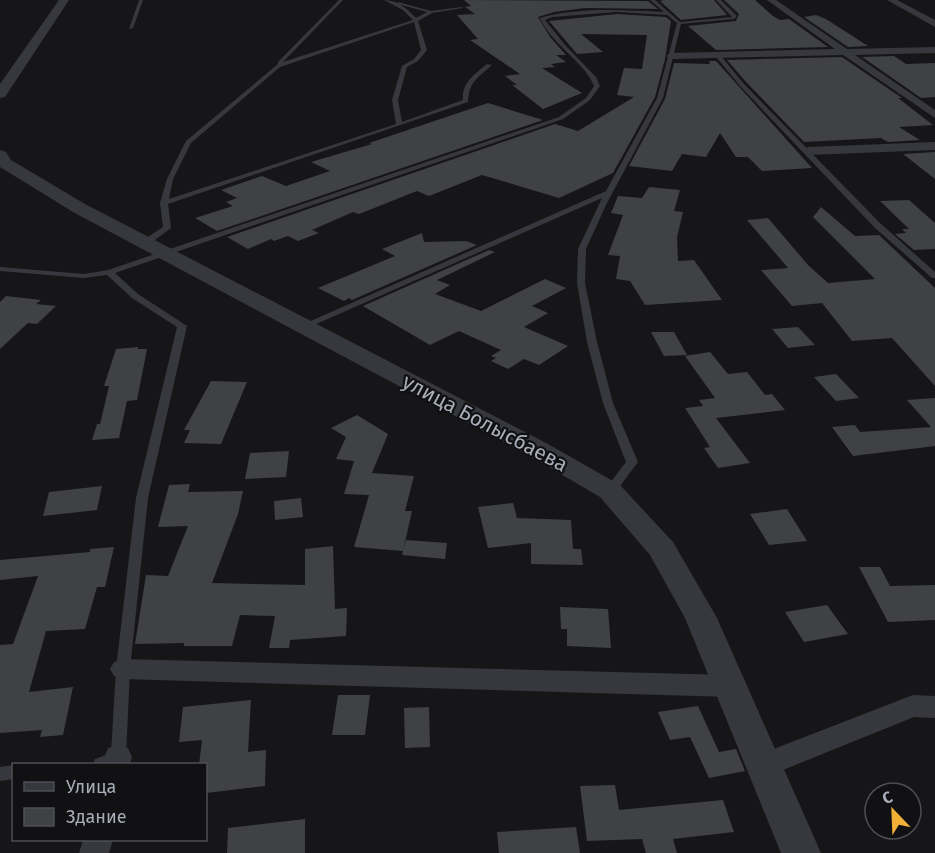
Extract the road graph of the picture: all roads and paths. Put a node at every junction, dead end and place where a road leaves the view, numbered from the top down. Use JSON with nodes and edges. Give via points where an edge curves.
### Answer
{"nodes":[{"id":1,"x":64,"y":0,"type":"edge"},
{"id":2,"x":141,"y":0,"type":"edge"},
{"id":3,"x":341,"y":0,"type":"edge"},
{"id":4,"x":387,"y":0,"type":"edge"},
{"id":5,"x":652,"y":0,"type":"edge"},
{"id":6,"x":718,"y":0,"type":"edge"},
{"id":7,"x":771,"y":0,"type":"edge"},
{"id":8,"x":891,"y":0,"type":"edge"},
{"id":9,"x":461,"y":8,"type":"dead end"},
{"id":10,"x":431,"y":12,"type":"junction"},
{"id":11,"x":669,"y":14,"type":"junction"},
{"id":12,"x":416,"y":20,"type":"junction"},
{"id":13,"x":679,"y":23,"type":"junction"},
{"id":14,"x":935,"y":24,"type":"edge"},
{"id":15,"x":131,"y":28,"type":"dead end"},
{"id":16,"x":935,"y":50,"type":"edge"},
{"id":17,"x":846,"y":52,"type":"junction"},
{"id":18,"x":671,"y":56,"type":"junction"},
{"id":19,"x":719,"y":57,"type":"junction"},
{"id":20,"x":489,"y":65,"type":"dead end"},
{"id":21,"x":278,"y":66,"type":"junction"},
{"id":22,"x":0,"y":94,"type":"edge"},
{"id":23,"x":935,"y":115,"type":"edge"},
{"id":24,"x":399,"y":125,"type":"junction"},
{"id":25,"x":935,"y":146,"type":"edge"},
{"id":26,"x":808,"y":151,"type":"junction"},
{"id":27,"x":0,"y":155,"type":"edge"},
{"id":28,"x":608,"y":193,"type":"junction"},
{"id":29,"x":165,"y":203,"type":"junction"},
{"id":30,"x":154,"y":248,"type":"junction"},
{"id":31,"x":0,"y":269,"type":"edge"},
{"id":32,"x":109,"y":272,"type":"junction"},
{"id":33,"x":935,"y":276,"type":"edge"},
{"id":34,"x":301,"y":327,"type":"junction"},
{"id":35,"x":610,"y":491,"type":"junction"},
{"id":36,"x":123,"y":669,"type":"junction"},
{"id":37,"x":730,"y":686,"type":"junction"},
{"id":38,"x":935,"y":707,"type":"edge"},
{"id":39,"x":111,"y":762,"type":"edge"},
{"id":40,"x":763,"y":766,"type":"junction"},
{"id":41,"x":801,"y":853,"type":"edge"}],
"edges":[{"from":1,"to":22,"type":"street"},
{"from":2,"to":15,"type":"lane"},
{"from":3,"to":21,"type":"lane"},
{"from":4,"to":10,"type":"lane"},
{"from":4,"to":12,"type":"lane"},
{"from":5,"to":11,"type":"lane"},
{"from":6,"to":13,"type":"lane","via":[[734,18]]},
{"from":7,"to":17,"type":"street"},
{"from":8,"to":14,"type":"street"},
{"from":9,"to":10,"type":"lane"},
{"from":10,"to":12,"type":"lane"},
{"from":11,"to":13,"type":"lane"},
{"from":11,"to":30,"type":"lane","via":[[617,10],[542,19],[597,86],[588,99],[561,118]]},
{"from":12,"to":21,"type":"lane"},
{"from":12,"to":24,"type":"lane","via":[[424,50],[405,66],[395,100]]},
{"from":13,"to":18,"type":"lane"},
{"from":16,"to":17,"type":"street"},
{"from":17,"to":19,"type":"street"},
{"from":17,"to":23,"type":"street"},
{"from":18,"to":19,"type":"street"},
{"from":18,"to":28,"type":"lane","via":[[660,98]]},
{"from":19,"to":26,"type":"lane"},
{"from":20,"to":24,"type":"lane","via":[[466,86],[466,101]]},
{"from":21,"to":29,"type":"lane","via":[[188,142],[170,179]]},
{"from":24,"to":29,"type":"lane"},
{"from":25,"to":26,"type":"street"},
{"from":26,"to":33,"type":"lane","via":[[877,225]]},
{"from":27,"to":30,"type":"street","name":"улица Болысбаева","via":[[5,163],[79,208]]},
{"from":28,"to":34,"type":"lane"},
{"from":28,"to":35,"type":"lane","via":[[582,249],[581,283],[608,403],[632,462]]},
{"from":29,"to":30,"type":"lane","via":[[167,228]]},
{"from":30,"to":32,"type":"lane"},
{"from":30,"to":34,"type":"street","name":"улица Болысбаева"},
{"from":31,"to":32,"type":"lane","via":[[84,276]]},
{"from":32,"to":36,"type":"lane","via":[[135,296],[182,326],[142,498]]},
{"from":34,"to":35,"type":"street","name":"улица Болысбаева"},
{"from":35,"to":37,"type":"street","name":"улица Болысбаева","via":[[662,549],[701,618]]},
{"from":36,"to":37,"type":"street"},
{"from":36,"to":39,"type":"lane"},
{"from":37,"to":40,"type":"street","name":"улица Болысбаева"},
{"from":38,"to":40,"type":"street","via":[[913,706]]},
{"from":40,"to":41,"type":"street","name":"улица Болысбаева"}]}
